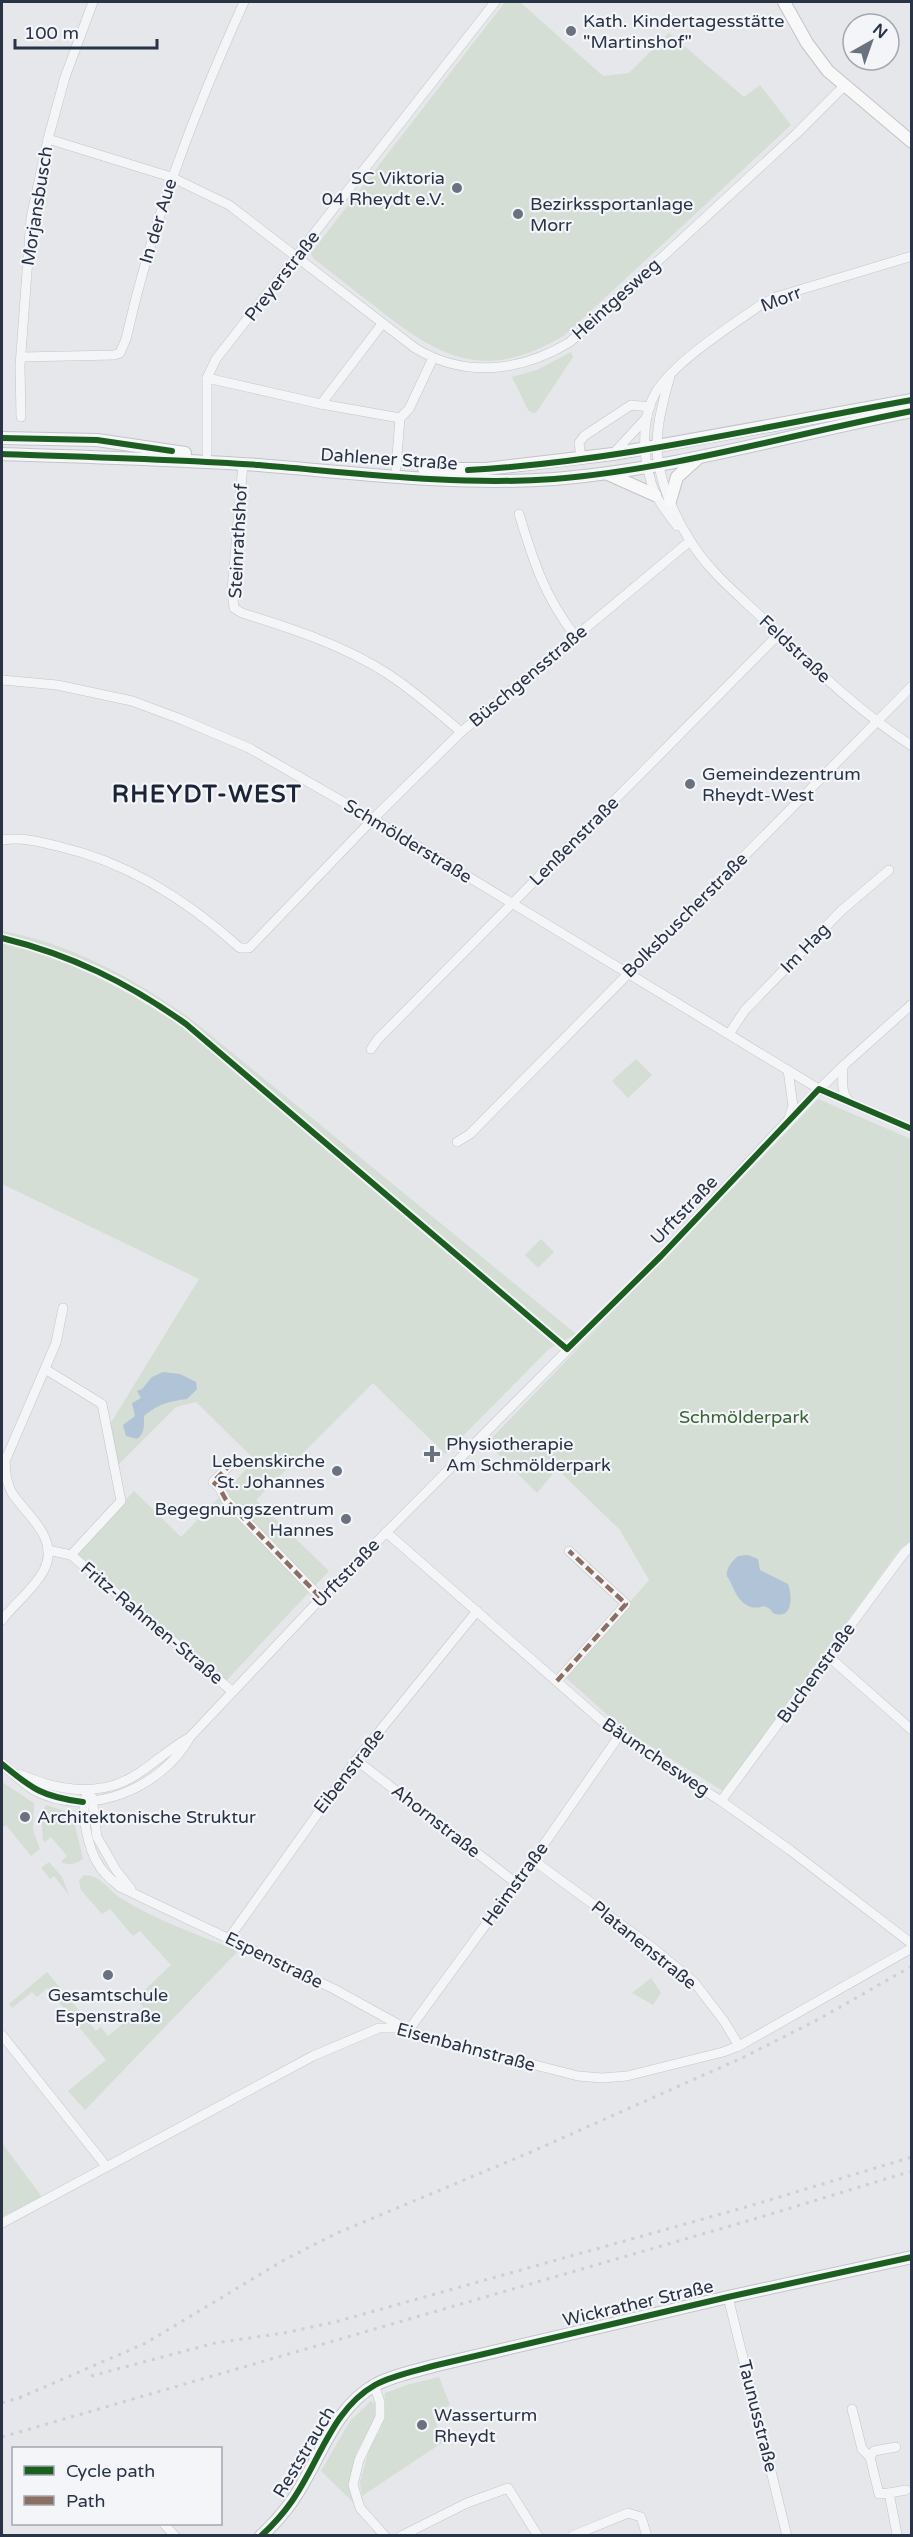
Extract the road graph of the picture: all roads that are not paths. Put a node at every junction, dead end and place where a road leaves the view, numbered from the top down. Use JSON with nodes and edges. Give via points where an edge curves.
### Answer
{"nodes":[{"id":1,"x":93,"y":2,"type":"edge"},
{"id":2,"x":244,"y":2,"type":"edge"},
{"id":3,"x":495,"y":2,"type":"edge"},
{"id":4,"x":784,"y":2,"type":"edge"},
{"id":5,"x":846,"y":85,"type":"junction"},
{"id":6,"x":48,"y":138,"type":"junction"},
{"id":7,"x":912,"y":142,"type":"edge"},
{"id":8,"x":171,"y":177,"type":"junction"},
{"id":9,"x":297,"y":256,"type":"junction"},
{"id":10,"x":912,"y":256,"type":"edge"},
{"id":11,"x":382,"y":324,"type":"junction"},
{"id":12,"x":22,"y":357,"type":"junction"},
{"id":13,"x":434,"y":358,"type":"junction"},
{"id":14,"x":670,"y":376,"type":"junction"},
{"id":15,"x":207,"y":378,"type":"junction"},
{"id":16,"x":912,"y":400,"type":"edge"},
{"id":17,"x":321,"y":404,"type":"junction"},
{"id":18,"x":650,"y":407,"type":"junction"},
{"id":19,"x":912,"y":411,"type":"edge"},
{"id":20,"x":21,"y":417,"type":"dead end"},
{"id":21,"x":647,"y":417,"type":"junction"},
{"id":22,"x":400,"y":418,"type":"junction"},
{"id":23,"x":2,"y":438,"type":"edge"},
{"id":24,"x":652,"y":448,"type":"junction"},
{"id":25,"x":2,"y":454,"type":"edge"},
{"id":26,"x":207,"y":454,"type":"junction"},
{"id":27,"x":613,"y":454,"type":"junction"},
{"id":28,"x":581,"y":458,"type":"junction"},
{"id":29,"x":697,"y":459,"type":"junction"},
{"id":30,"x":243,"y":464,"type":"junction"},
{"id":31,"x":653,"y":466,"type":"junction"},
{"id":32,"x":396,"y":468,"type":"junction"},
{"id":33,"x":607,"y":473,"type":"junction"},
{"id":34,"x":655,"y":495,"type":"junction"},
{"id":35,"x":670,"y":501,"type":"junction"},
{"id":36,"x":519,"y":514,"type":"dead end"},
{"id":37,"x":690,"y":541,"type":"junction"},
{"id":38,"x":779,"y":634,"type":"junction"},
{"id":39,"x":575,"y":636,"type":"junction"},
{"id":40,"x":2,"y":680,"type":"edge"},
{"id":41,"x":912,"y":686,"type":"edge"},
{"id":42,"x":876,"y":723,"type":"junction"},
{"id":43,"x":461,"y":732,"type":"junction"},
{"id":44,"x":912,"y":746,"type":"edge"},
{"id":45,"x":373,"y":819,"type":"junction"},
{"id":46,"x":2,"y":840,"type":"edge"},
{"id":47,"x":889,"y":870,"type":"dead end"},
{"id":48,"x":512,"y":904,"type":"junction"},
{"id":49,"x":628,"y":973,"type":"junction"},
{"id":50,"x":912,"y":1004,"type":"edge"},
{"id":51,"x":729,"y":1034,"type":"junction"},
{"id":52,"x":371,"y":1050,"type":"dead end"},
{"id":53,"x":843,"y":1066,"type":"junction"},
{"id":54,"x":788,"y":1070,"type":"junction"},
{"id":55,"x":819,"y":1089,"type":"junction"},
{"id":56,"x":854,"y":1105,"type":"junction"},
{"id":57,"x":789,"y":1119,"type":"junction"},
{"id":58,"x":912,"y":1129,"type":"edge"},
{"id":59,"x":457,"y":1142,"type":"dead end"},
{"id":60,"x":63,"y":1308,"type":"dead end"},
{"id":61,"x":45,"y":1369,"type":"junction"},
{"id":62,"x":232,"y":1462,"type":"dead end"},
{"id":63,"x":386,"y":1532,"type":"junction"},
{"id":64,"x":912,"y":1546,"type":"edge"},
{"id":65,"x":48,"y":1550,"type":"junction"},
{"id":66,"x":569,"y":1551,"type":"dead end"},
{"id":67,"x":71,"y":1555,"type":"junction"},
{"id":68,"x":321,"y":1598,"type":"junction"},
{"id":69,"x":477,"y":1611,"type":"junction"},
{"id":70,"x":2,"y":1620,"type":"edge"},
{"id":71,"x":828,"y":1656,"type":"junction"},
{"id":72,"x":557,"y":1681,"type":"junction"},
{"id":73,"x":232,"y":1691,"type":"junction"},
{"id":74,"x":912,"y":1730,"type":"edge"},
{"id":75,"x":620,"y":1736,"type":"junction"},
{"id":76,"x":189,"y":1737,"type":"junction"},
{"id":77,"x":356,"y":1760,"type":"junction"},
{"id":78,"x":5,"y":1767,"type":"edge"},
{"id":79,"x":89,"y":1790,"type":"junction"},
{"id":80,"x":721,"y":1801,"type":"junction"},
{"id":81,"x":84,"y":1802,"type":"junction"},
{"id":82,"x":94,"y":1802,"type":"junction"},
{"id":83,"x":533,"y":1860,"type":"junction"},
{"id":84,"x":516,"y":1883,"type":"junction"},
{"id":85,"x":137,"y":1895,"type":"junction"},
{"id":86,"x":229,"y":1938,"type":"junction"},
{"id":87,"x":912,"y":1946,"type":"edge"},
{"id":88,"x":408,"y":2031,"type":"junction"},
{"id":89,"x":2,"y":2035,"type":"edge"},
{"id":90,"x":739,"y":2046,"type":"junction"},
{"id":91,"x":106,"y":2166,"type":"junction"},
{"id":92,"x":2,"y":2223,"type":"edge"},
{"id":93,"x":912,"y":2257,"type":"edge"},
{"id":94,"x":728,"y":2297,"type":"junction"},
{"id":95,"x":374,"y":2385,"type":"junction"},
{"id":96,"x":852,"y":2409,"type":"dead end"},
{"id":97,"x":896,"y":2447,"type":"dead end"},
{"id":98,"x":870,"y":2457,"type":"junction"},
{"id":99,"x":906,"y":2490,"type":"dead end"},
{"id":100,"x":889,"y":2493,"type":"junction"},
{"id":101,"x":897,"y":2534,"type":"edge"},
{"id":102,"x":261,"y":2535,"type":"edge"},
{"id":103,"x":385,"y":2535,"type":"edge"},
{"id":104,"x":401,"y":2535,"type":"edge"},
{"id":105,"x":538,"y":2535,"type":"edge"},
{"id":106,"x":572,"y":2535,"type":"edge"},
{"id":107,"x":647,"y":2535,"type":"edge"},
{"id":108,"x":787,"y":2535,"type":"edge"}],
"edges":[{"from":1,"to":6,"type":"street","name":"Morjansbusch","via":[[68,68]]},
{"from":2,"to":8,"type":"street","name":"In der Aue"},
{"from":3,"to":9,"type":"street","name":"Preyerstraße"},
{"from":4,"to":5,"type":"main road","via":[[817,58]]},
{"from":5,"to":7,"type":"main road"},
{"from":5,"to":13,"type":"street","name":"Heintgesweg","via":[[570,342],[532,361],[503,368],[468,368]]},
{"from":6,"to":8,"type":"street","name":"Heintgesweg"},
{"from":6,"to":12,"type":"street","name":"Morjansbusch","via":[[31,219]]},
{"from":8,"to":9,"type":"street","name":"Heintgesweg","via":[[229,205]]},
{"from":8,"to":12,"type":"street","name":"In der Aue","via":[[120,353]]},
{"from":9,"to":11,"type":"street","name":"Heintgesweg"},
{"from":9,"to":15,"type":"street","name":"Preyerstraße","via":[[216,359]]},
{"from":10,"to":14,"type":"street","name":"Morr","via":[[776,297]]},
{"from":11,"to":13,"type":"street","name":"Heintgesweg"},
{"from":11,"to":17,"type":"street"},
{"from":12,"to":20,"type":"street","name":"Morjansbusch"},
{"from":13,"to":22,"type":"street","via":[[410,409]]},
{"from":14,"to":18,"type":"street","name":"Morr","via":[[656,392]]},
{"from":14,"to":24,"type":"street","name":"Morr"},
{"from":15,"to":17,"type":"street"},
{"from":15,"to":26,"type":"street","name":"Preyerstraße"},
{"from":16,"to":24,"type":"main road","name":"Dahlener Straße"},
{"from":17,"to":22,"type":"street"},
{"from":18,"to":21,"type":"street","name":"Morr"},
{"from":18,"to":28,"type":"street","via":[[631,405],[584,436],[579,444]]},
{"from":19,"to":29,"type":"main road","name":"Dahlener Straße"},
{"from":21,"to":24,"type":"street","name":"Morr"},
{"from":21,"to":27,"type":"street"},
{"from":22,"to":32,"type":"street"},
{"from":23,"to":26,"type":"main road","name":"Dahlener Straße","via":[[97,440]]},
{"from":24,"to":27,"type":"main road","name":"Dahlener Straße"},
{"from":24,"to":31,"type":"street","name":"Morr"},
{"from":25,"to":30,"type":"main road","name":"Dahlener Straße"},
{"from":26,"to":32,"type":"main road","name":"Dahlener Straße"},
{"from":27,"to":28,"type":"main road","name":"Dahlener Straße"},
{"from":28,"to":32,"type":"main road","name":"Dahlener Straße","via":[[486,469]]},
{"from":29,"to":31,"type":"main road","name":"Dahlener Straße"},
{"from":29,"to":35,"type":"main road","via":[[677,477]]},
{"from":30,"to":33,"type":"main road","name":"Dahlener Straße","via":[[442,478],[552,479]]},
{"from":30,"to":43,"type":"street","name":"Steinrathshof","via":[[232,591],[234,608],[303,632],[388,674]]},
{"from":31,"to":33,"type":"main road","name":"Dahlener Straße"},
{"from":31,"to":34,"type":"street","name":"Feldstraße"},
{"from":31,"to":35,"type":"street","name":"Feldstraße"},
{"from":33,"to":34,"type":"main road"},
{"from":34,"to":37,"type":"street","name":"Feldstraße"},
{"from":35,"to":37,"type":"street","name":"Feldstraße"},
{"from":36,"to":39,"type":"street","via":[[544,589]]},
{"from":37,"to":38,"type":"street","name":"Feldstraße"},
{"from":37,"to":39,"type":"street","name":"Büschgensstraße"},
{"from":38,"to":42,"type":"street","name":"Feldstraße"},
{"from":38,"to":48,"type":"street","name":"Lenßenstraße"},
{"from":39,"to":43,"type":"street","name":"Büschgensstraße"},
{"from":40,"to":45,"type":"street","name":"Schmölderstraße","via":[[57,685],[132,701],[183,720],[249,748]]},
{"from":41,"to":42,"type":"street","name":"Bolksbuscherstraße"},
{"from":42,"to":44,"type":"street","name":"Feldstraße"},
{"from":42,"to":49,"type":"street","name":"Bolksbuscherstraße"},
{"from":43,"to":45,"type":"street","name":"Büschgensstraße"},
{"from":45,"to":46,"type":"street","name":"Büschgensstraße","via":[[249,948],[240,948],[179,898],[103,859],[19,838]]},
{"from":45,"to":48,"type":"street","name":"Schmölderstraße"},
{"from":47,"to":51,"type":"street","name":"Im Hag","via":[[842,910],[745,1010]]},
{"from":48,"to":49,"type":"street","name":"Schmölderstraße"},
{"from":48,"to":52,"type":"street","name":"Lenßenstraße"},
{"from":49,"to":51,"type":"street","name":"Schmölderstraße"},
{"from":49,"to":59,"type":"street","name":"Bolksbuscherstraße","via":[[470,1134]]},
{"from":50,"to":53,"type":"street","name":"Urftstraße"},
{"from":51,"to":54,"type":"street","name":"Schmölderstraße"},
{"from":53,"to":55,"type":"street","name":"Urftstraße"},
{"from":53,"to":56,"type":"street","via":[[843,1091]]},
{"from":54,"to":55,"type":"street","name":"Schmölderstraße"},
{"from":54,"to":57,"type":"street","via":[[793,1106]]},
{"from":55,"to":56,"type":"street","name":"Schmölderstraße"},
{"from":55,"to":57,"type":"street","name":"Urftstraße"},
{"from":56,"to":58,"type":"street","name":"Schmölderstraße"},
{"from":57,"to":63,"type":"street","name":"Urftstraße","via":[[661,1256]]},
{"from":60,"to":61,"type":"street"},
{"from":61,"to":65,"type":"street","via":[[5,1461],[12,1492],[40,1527]]},
{"from":61,"to":67,"type":"street","name":"Fritz-Rahmen-Straße","via":[[102,1404],[121,1501]]},
{"from":62,"to":68,"type":"street","via":[[213,1482]]},
{"from":63,"to":68,"type":"street","name":"Urftstraße"},
{"from":63,"to":69,"type":"street","name":"Bäumchesweg"},
{"from":64,"to":71,"type":"street","name":"Buchenstraße"},
{"from":65,"to":67,"type":"street","name":"Fritz-Rahmen-Straße"},
{"from":65,"to":70,"type":"street","via":[[44,1569]]},
{"from":66,"to":72,"type":"street","via":[[626,1604]]},
{"from":67,"to":73,"type":"street","name":"Fritz-Rahmen-Straße"},
{"from":68,"to":73,"type":"street","name":"Urftstraße"},
{"from":69,"to":72,"type":"street","name":"Bäumchesweg"},
{"from":69,"to":77,"type":"street","name":"Eibenstraße"},
{"from":71,"to":74,"type":"street"},
{"from":71,"to":80,"type":"street","name":"Buchenstraße"},
{"from":72,"to":75,"type":"street","name":"Bäumchesweg"},
{"from":73,"to":76,"type":"street","name":"Urftstraße"},
{"from":75,"to":80,"type":"street","name":"Bäumchesweg"},
{"from":75,"to":83,"type":"street","name":"Heimstraße"},
{"from":76,"to":79,"type":"street","name":"Urftstraße","via":[[136,1775]]},
{"from":76,"to":82,"type":"street","name":"Urftstraße","via":[[183,1750],[157,1775],[127,1792]]},
{"from":77,"to":84,"type":"street","name":"Ahornstraße"},
{"from":77,"to":86,"type":"street","name":"Eibenstraße"},
{"from":78,"to":79,"type":"street","name":"Urftstraße","via":[[56,1788]]},
{"from":78,"to":81,"type":"street","name":"Urftstraße","via":[[34,1790]]},
{"from":79,"to":81,"type":"street","name":"Espenstraße"},
{"from":79,"to":82,"type":"street","name":"Espenstraße"},
{"from":80,"to":87,"type":"street","name":"Bäumchesweg","via":[[852,1896]]},
{"from":81,"to":82,"type":"street","name":"Urftstraße"},
{"from":81,"to":85,"type":"street","name":"Espenstraße","via":[[88,1839],[99,1866],[120,1887]]},
{"from":82,"to":85,"type":"street","name":"Espenstraße","via":[[97,1837],[116,1870]]},
{"from":83,"to":84,"type":"street","name":"Heimstraße"},
{"from":83,"to":90,"type":"street","name":"Platanenstraße","via":[[694,1982]]},
{"from":84,"to":88,"type":"street","name":"Heimstraße"},
{"from":85,"to":86,"type":"street","name":"Espenstraße"},
{"from":86,"to":88,"type":"street","name":"Espenstraße","via":[[386,2016]]},
{"from":87,"to":90,"type":"street","name":"Eisenbahnstraße"},
{"from":88,"to":90,"type":"street","name":"Eisenbahnstraße","via":[[578,2076],[602,2078],[627,2076]]},
{"from":88,"to":91,"type":"street","name":"Eisenbahnstraße","via":[[379,2028],[313,2056]]},
{"from":89,"to":91,"type":"street"},
{"from":91,"to":92,"type":"street","name":"Eisenbahnstraße"},
{"from":93,"to":94,"type":"main road","name":"Wickrather Straße"},
{"from":94,"to":95,"type":"main road","name":"Wickrather Straße","via":[[437,2365]]},
{"from":94,"to":108,"type":"street","name":"Taunusstraße"},
{"from":95,"to":102,"type":"main road","name":"Reststrauch","via":[[340,2416],[293,2501]]},
{"from":95,"to":103,"type":"street","via":[[380,2417],[358,2460],[353,2486],[360,2508]]},
{"from":96,"to":98,"type":"street","via":[[862,2449]]},
{"from":97,"to":98,"type":"street","via":[[874,2451]]},
{"from":98,"to":100,"type":"street","via":[[879,2494]]},
{"from":99,"to":100,"type":"street"},
{"from":100,"to":101,"type":"street"},
{"from":104,"to":105,"type":"street","via":[[508,2488]]},
{"from":106,"to":107,"type":"street","via":[[628,2513],[641,2517]]}]}
